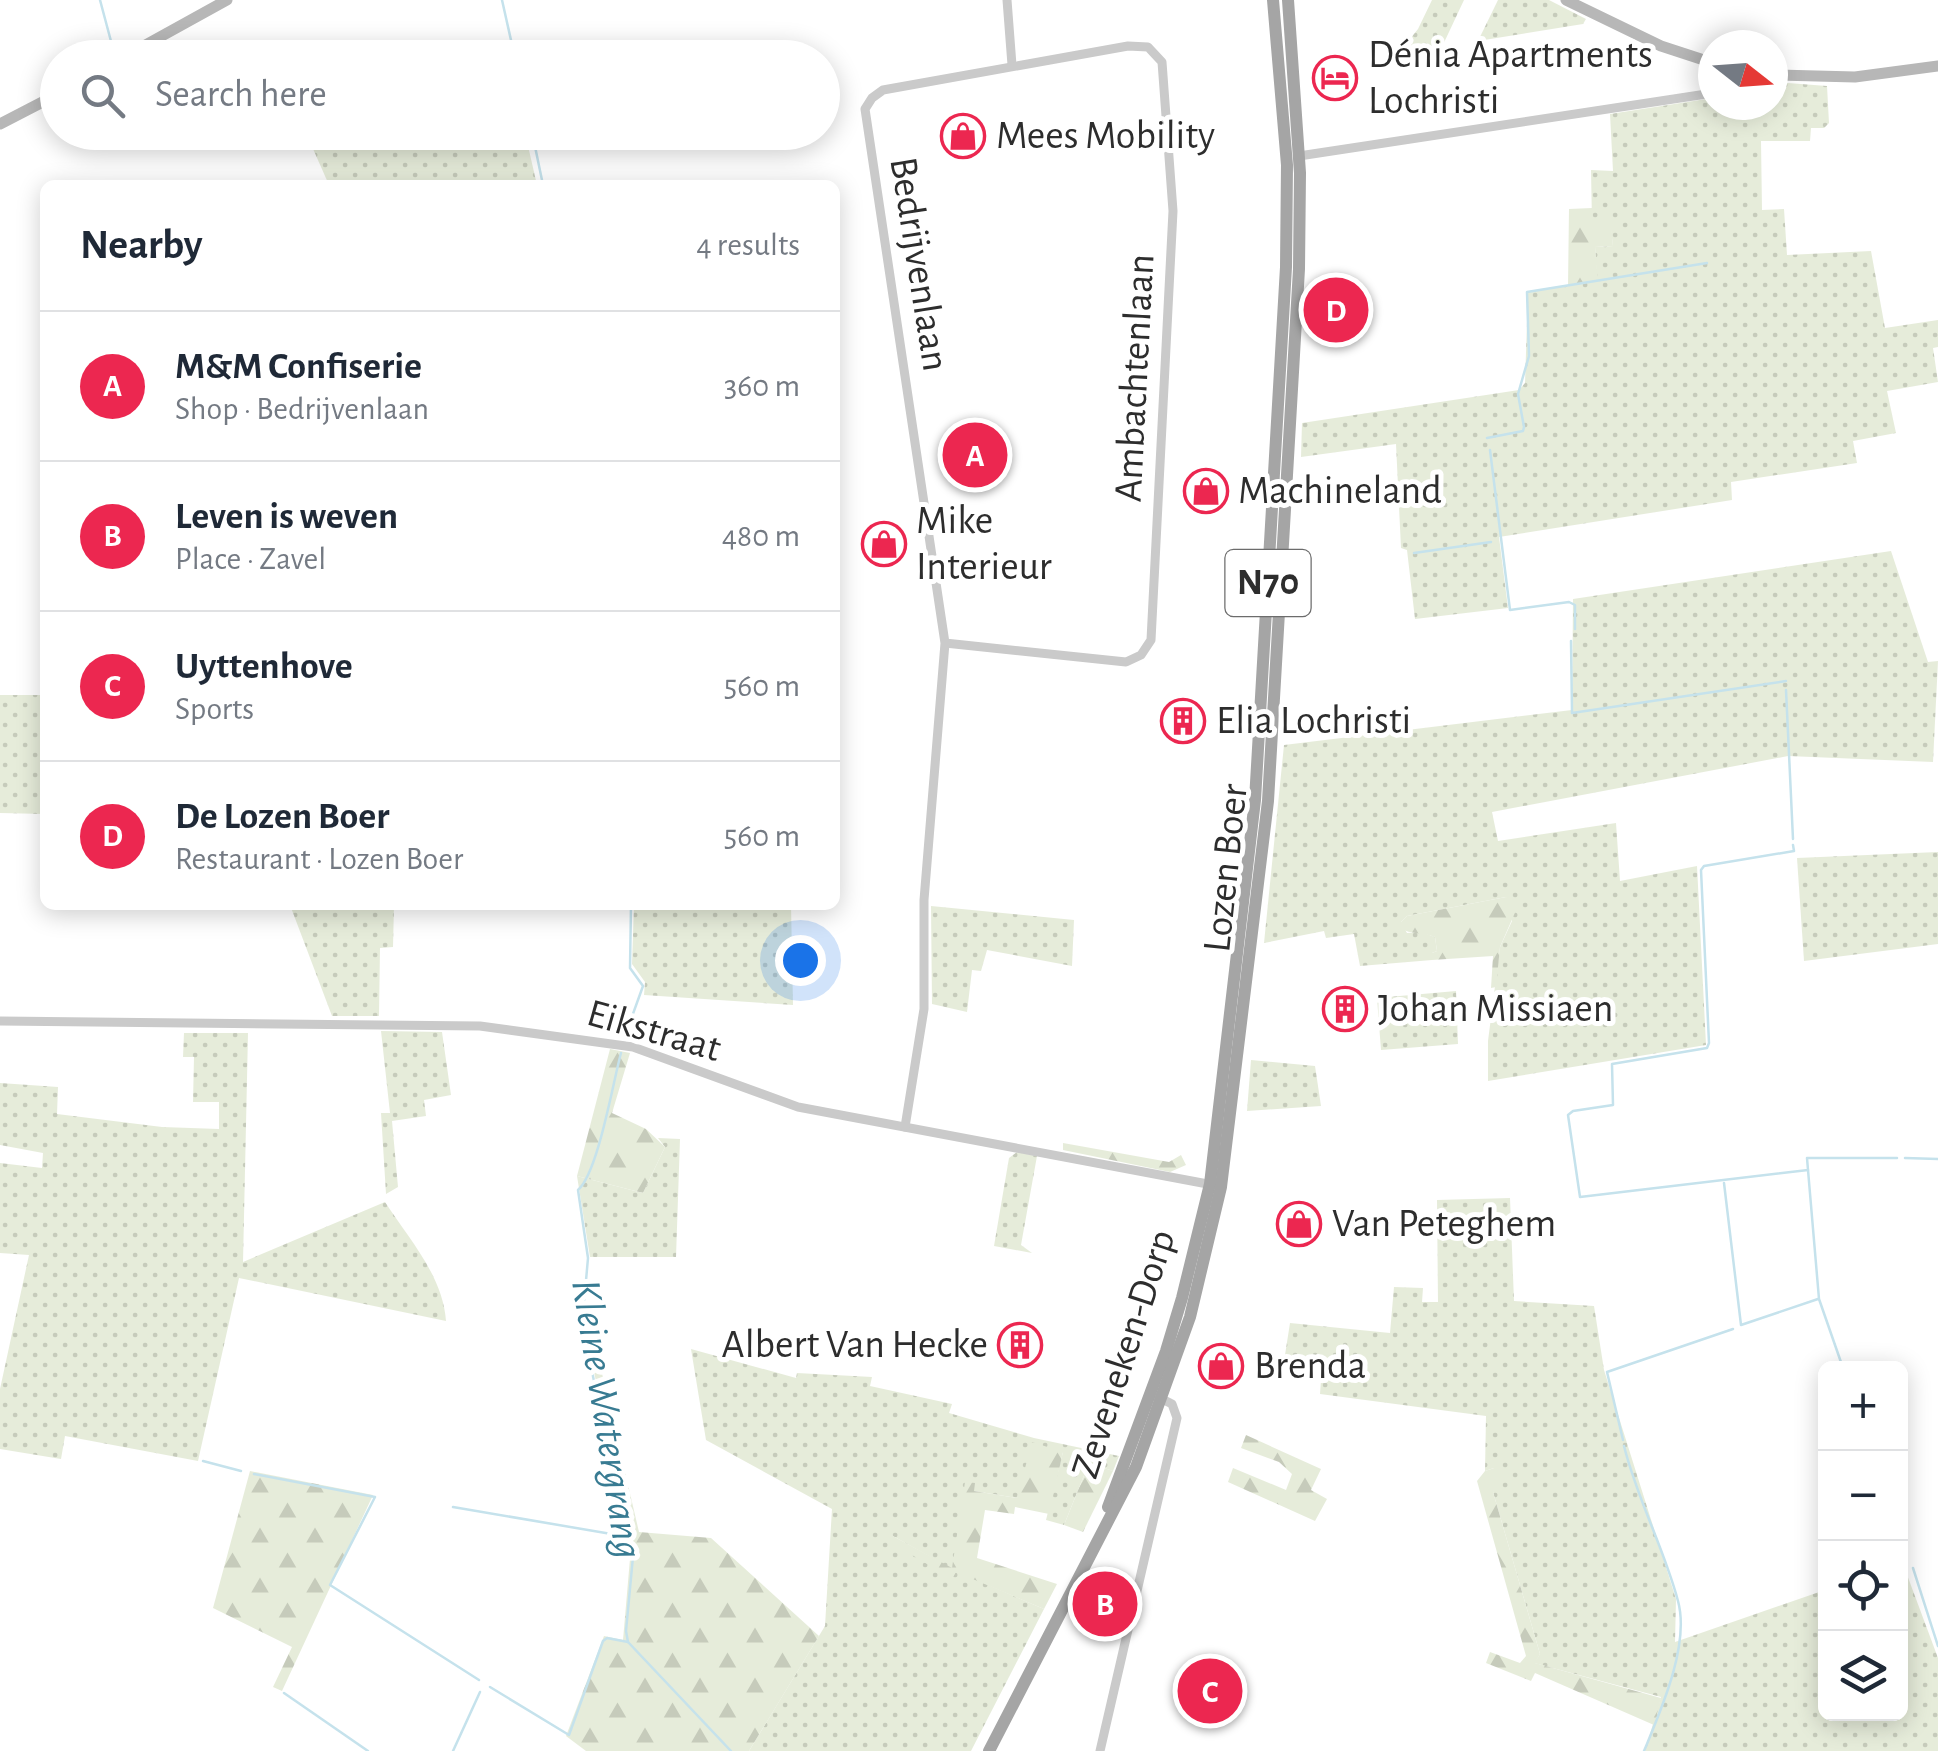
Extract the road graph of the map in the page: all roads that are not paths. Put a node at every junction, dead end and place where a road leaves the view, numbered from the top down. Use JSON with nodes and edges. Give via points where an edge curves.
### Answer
{"nodes":[{"id":1,"x":227,"y":0,"type":"edge"},
{"id":2,"x":1008,"y":0,"type":"edge"},
{"id":3,"x":1274,"y":0,"type":"edge"},
{"id":4,"x":1288,"y":0,"type":"edge"},
{"id":5,"x":1566,"y":0,"type":"edge"},
{"id":6,"x":155,"y":40,"type":"edge"},
{"id":7,"x":1698,"y":58,"type":"edge"},
{"id":8,"x":1012,"y":65,"type":"junction"},
{"id":9,"x":1938,"y":66,"type":"edge"},
{"id":10,"x":1788,"y":75,"type":"edge"},
{"id":11,"x":1698,"y":95,"type":"edge"},
{"id":12,"x":40,"y":103,"type":"edge"},
{"id":13,"x":0,"y":124,"type":"edge"},
{"id":14,"x":1299,"y":156,"type":"junction"},
{"id":15,"x":945,"y":643,"type":"junction"},
{"id":16,"x":0,"y":1021,"type":"edge"},
{"id":17,"x":905,"y":1127,"type":"junction"},
{"id":18,"x":1216,"y":1186,"type":"junction"},
{"id":19,"x":1157,"y":1396,"type":"junction"},
{"id":20,"x":1149,"y":1418,"type":"junction"},
{"id":21,"x":1174,"y":1430,"type":"junction"},
{"id":22,"x":989,"y":1751,"type":"edge"},
{"id":23,"x":1100,"y":1751,"type":"edge"}],
"edges":[{"from":1,"to":6,"type":"main road"},
{"from":2,"to":8,"type":"street"},
{"from":3,"to":18,"type":"main road","name":"Lozen Boer","number":"N70","via":[[1287,165],[1285,286],[1256,800]]},
{"from":4,"to":14,"type":"main road","number":"N70"},
{"from":5,"to":7,"type":"main road"},
{"from":8,"to":15,"type":"street","name":"Bedrijvenlaan","via":[[882,90],[865,109]]},
{"from":8,"to":15,"type":"street","name":"Ambachtenlaan","via":[[1138,45],[1162,62],[1174,211],[1151,640],[1126,662]]},
{"from":9,"to":10,"type":"main road","via":[[1855,77]]},
{"from":11,"to":14,"type":"street"},
{"from":12,"to":13,"type":"main road"},
{"from":14,"to":18,"type":"main road","name":"Lozen Boer","number":"N70","via":[[1299,269],[1268,801]]},
{"from":15,"to":17,"type":"street","name":"Bedrijvenlaan","via":[[924,900],[924,1008]]},
{"from":16,"to":17,"type":"street","name":"Eikstraat","via":[[480,1026],[633,1047],[782,1102]]},
{"from":17,"to":18,"type":"street","name":"Eikstraat"},
{"from":18,"to":19,"type":"main road","name":"Zeveneken-Dorp","number":"N70"},
{"from":19,"to":20,"type":"main road","name":"Zeveneken-Dorp","number":"N70"},
{"from":19,"to":21,"type":"street","via":[[1176,1409]]},
{"from":20,"to":21,"type":"street"},
{"from":20,"to":22,"type":"main road","name":"Zeveneken-Dorp","number":"N70","via":[[1097,1542]]},
{"from":21,"to":23,"type":"street"}]}
